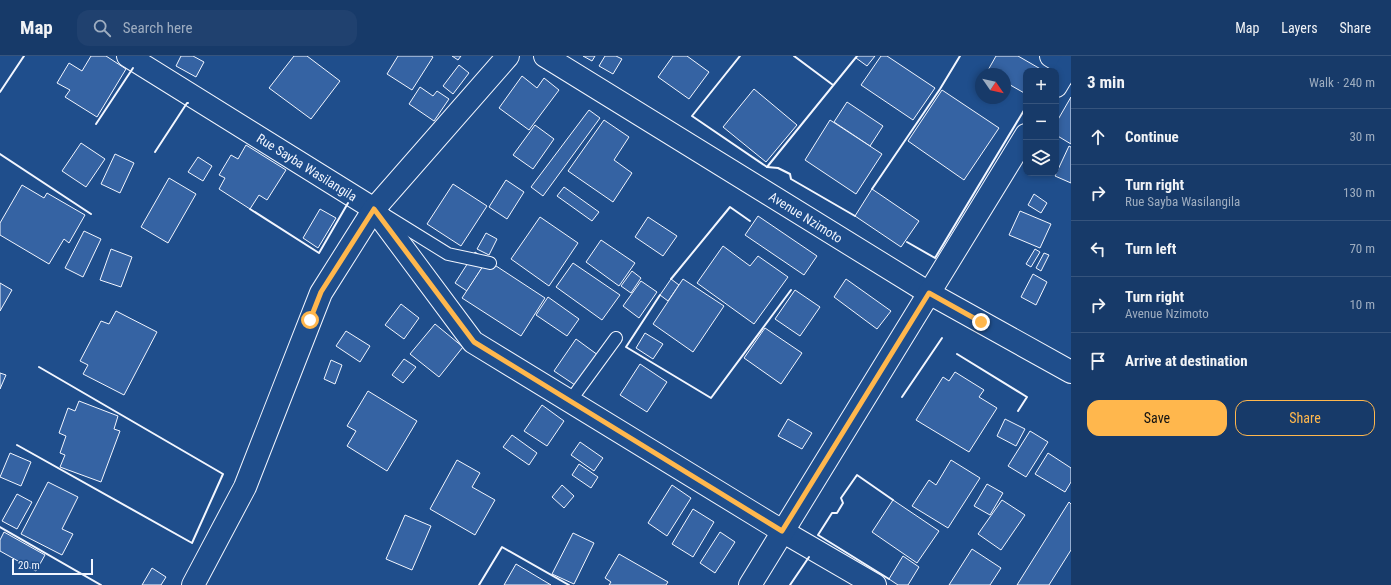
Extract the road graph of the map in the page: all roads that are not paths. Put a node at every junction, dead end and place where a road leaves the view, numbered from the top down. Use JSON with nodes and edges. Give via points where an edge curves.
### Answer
{"nodes":[{"id":1,"x":128,"y":56,"type":"edge"},
{"id":2,"x":508,"y":56,"type":"edge"},
{"id":3,"x":545,"y":56,"type":"edge"},
{"id":4,"x":1065,"y":63,"type":"edge"},
{"id":5,"x":1059,"y":78,"type":"edge"},
{"id":6,"x":1023,"y":140,"type":"edge"},
{"id":7,"x":374,"y":209,"type":"junction"},
{"id":8,"x":490,"y":263,"type":"dead end"},
{"id":9,"x":929,"y":293,"type":"junction"},
{"id":10,"x":616,"y":338,"type":"dead end"},
{"id":11,"x":1071,"y":372,"type":"edge"},
{"id":12,"x":570,"y":401,"type":"junction"},
{"id":13,"x":782,"y":531,"type":"junction"},
{"id":14,"x":193,"y":585,"type":"edge"},
{"id":15,"x":750,"y":585,"type":"edge"},
{"id":16,"x":875,"y":585,"type":"edge"}],
"edges":[{"from":1,"to":7,"type":"street","name":"Rue Sayba Wasilangila"},
{"from":2,"to":7,"type":"street"},
{"from":3,"to":9,"type":"street","name":"Avenue Nzimoto"},
{"from":4,"to":5,"type":"street"},
{"from":6,"to":9,"type":"street"},
{"from":7,"to":8,"type":"lane","via":[[448,254]]},
{"from":7,"to":12,"type":"street","name":"Rue Sayba Wasilangila","via":[[474,342]]},
{"from":7,"to":14,"type":"street","via":[[321,292],[245,487]]},
{"from":9,"to":11,"type":"street","name":"Avenue Nzimoto"},
{"from":9,"to":13,"type":"street"},
{"from":10,"to":12,"type":"lane"},
{"from":12,"to":13,"type":"street","name":"Rue Sayba Wasilangila"},
{"from":13,"to":15,"type":"street"},
{"from":13,"to":16,"type":"street","name":"Rue Sayba Wasilangila"}]}
